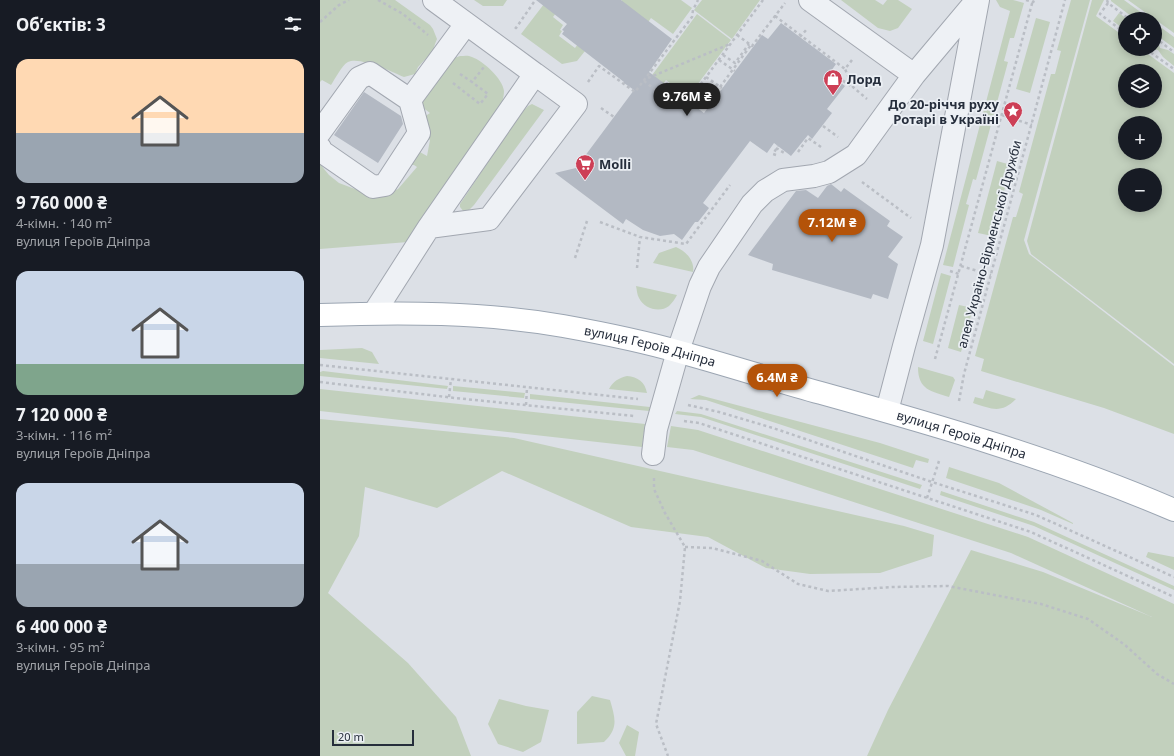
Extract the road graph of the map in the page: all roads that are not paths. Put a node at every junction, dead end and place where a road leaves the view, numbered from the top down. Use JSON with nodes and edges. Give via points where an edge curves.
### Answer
{"nodes":[{"id":1,"x":434,"y":0,"type":"edge"},
{"id":2,"x":810,"y":0,"type":"edge"},
{"id":3,"x":978,"y":0,"type":"edge"},
{"id":4,"x":466,"y":24,"type":"junction"},
{"id":5,"x":535,"y":74,"type":"junction"},
{"id":6,"x":914,"y":75,"type":"junction"},
{"id":7,"x":410,"y":100,"type":"junction"},
{"id":8,"x":320,"y":132,"type":"edge"},
{"id":9,"x":320,"y":148,"type":"edge"},
{"id":10,"x":429,"y":227,"type":"junction"},
{"id":11,"x":374,"y":313,"type":"junction"},
{"id":12,"x":320,"y":315,"type":"edge"},
{"id":13,"x":678,"y":351,"type":"junction"},
{"id":14,"x":887,"y":411,"type":"junction"},
{"id":15,"x":653,"y":454,"type":"road end"},
{"id":16,"x":1174,"y":510,"type":"edge"}],
"edges":[{"from":1,"to":4,"type":"lane"},
{"from":2,"to":6,"type":"lane"},
{"from":3,"to":6,"type":"lane"},
{"from":3,"to":14,"type":"lane","via":[[932,245]]},
{"from":4,"to":5,"type":"lane"},
{"from":4,"to":7,"type":"lane"},
{"from":5,"to":10,"type":"lane"},
{"from":5,"to":10,"type":"lane","via":[[576,104],[489,219]]},
{"from":6,"to":13,"type":"lane","via":[[856,155],[833,158],[829,172],[783,180],[764,190],[752,204],[709,267]]},
{"from":7,"to":8,"type":"lane","via":[[370,73],[359,78]]},
{"from":7,"to":9,"type":"lane","via":[[419,133],[385,185],[373,187]]},
{"from":10,"to":11,"type":"lane"},
{"from":11,"to":12,"type":"main road","name":"вулиця Героїв Дніпра"},
{"from":11,"to":13,"type":"main road","name":"вулиця Героїв Дніпра","via":[[456,314],[525,321],[562,326]]},
{"from":13,"to":14,"type":"main road","name":"вулиця Героїв Дніпра"},
{"from":13,"to":15,"type":"lane","via":[[656,429]]},
{"from":14,"to":16,"type":"main road","name":"вулиця Героїв Дніпра","via":[[1087,474]]}]}
